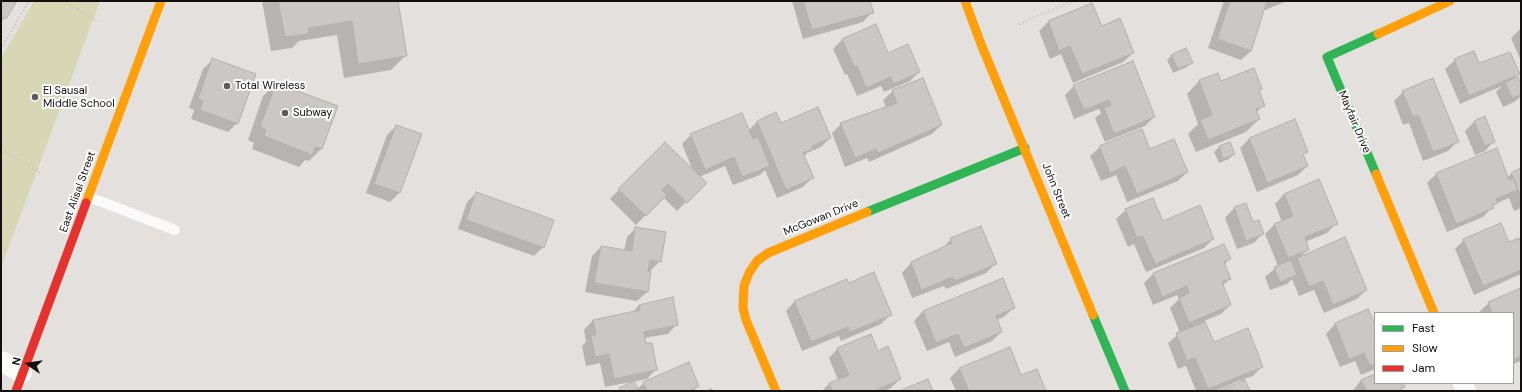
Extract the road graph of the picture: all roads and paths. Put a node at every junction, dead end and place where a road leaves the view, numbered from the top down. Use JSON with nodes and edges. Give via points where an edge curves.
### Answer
{"nodes":[{"id":1,"x":29,"y":1,"type":"edge"},
{"id":2,"x":63,"y":1,"type":"edge"},
{"id":3,"x":161,"y":1,"type":"edge"},
{"id":4,"x":965,"y":1,"type":"edge"},
{"id":5,"x":1073,"y":1,"type":"edge"},
{"id":6,"x":1450,"y":1,"type":"edge"},
{"id":7,"x":98,"y":20,"type":"dead end"},
{"id":8,"x":1019,"y":24,"type":"dead end"},
{"id":9,"x":1,"y":49,"type":"edge"},
{"id":10,"x":1026,"y":148,"type":"junction"},
{"id":11,"x":1,"y":150,"type":"edge"},
{"id":12,"x":42,"y":173,"type":"dead end"},
{"id":13,"x":89,"y":197,"type":"junction"},
{"id":14,"x":175,"y":230,"type":"dead end"},
{"id":15,"x":1434,"y":312,"type":"edge"},
{"id":16,"x":1,"y":361,"type":"edge"},
{"id":17,"x":19,"y":382,"type":"edge"},
{"id":18,"x":776,"y":391,"type":"edge"},
{"id":19,"x":1125,"y":391,"type":"edge"}],
"edges":[{"from":1,"to":9,"type":"path"},
{"from":2,"to":7,"type":"path"},
{"from":3,"to":13,"type":"street","name":"East Alisal Street"},
{"from":4,"to":10,"type":"street","name":"John Street"},
{"from":5,"to":8,"type":"path"},
{"from":6,"to":15,"type":"street","name":"Mayfair Drive","via":[[1327,57]]},
{"from":10,"to":18,"type":"street","name":"McGowan Drive","via":[[768,253],[757,262],[744,286],[743,308]]},
{"from":10,"to":19,"type":"street","name":"John Street"},
{"from":11,"to":12,"type":"path"},
{"from":13,"to":14,"type":"lane"},
{"from":13,"to":17,"type":"street","name":"East Alisal Street"},
{"from":16,"to":17,"type":"street"}]}
